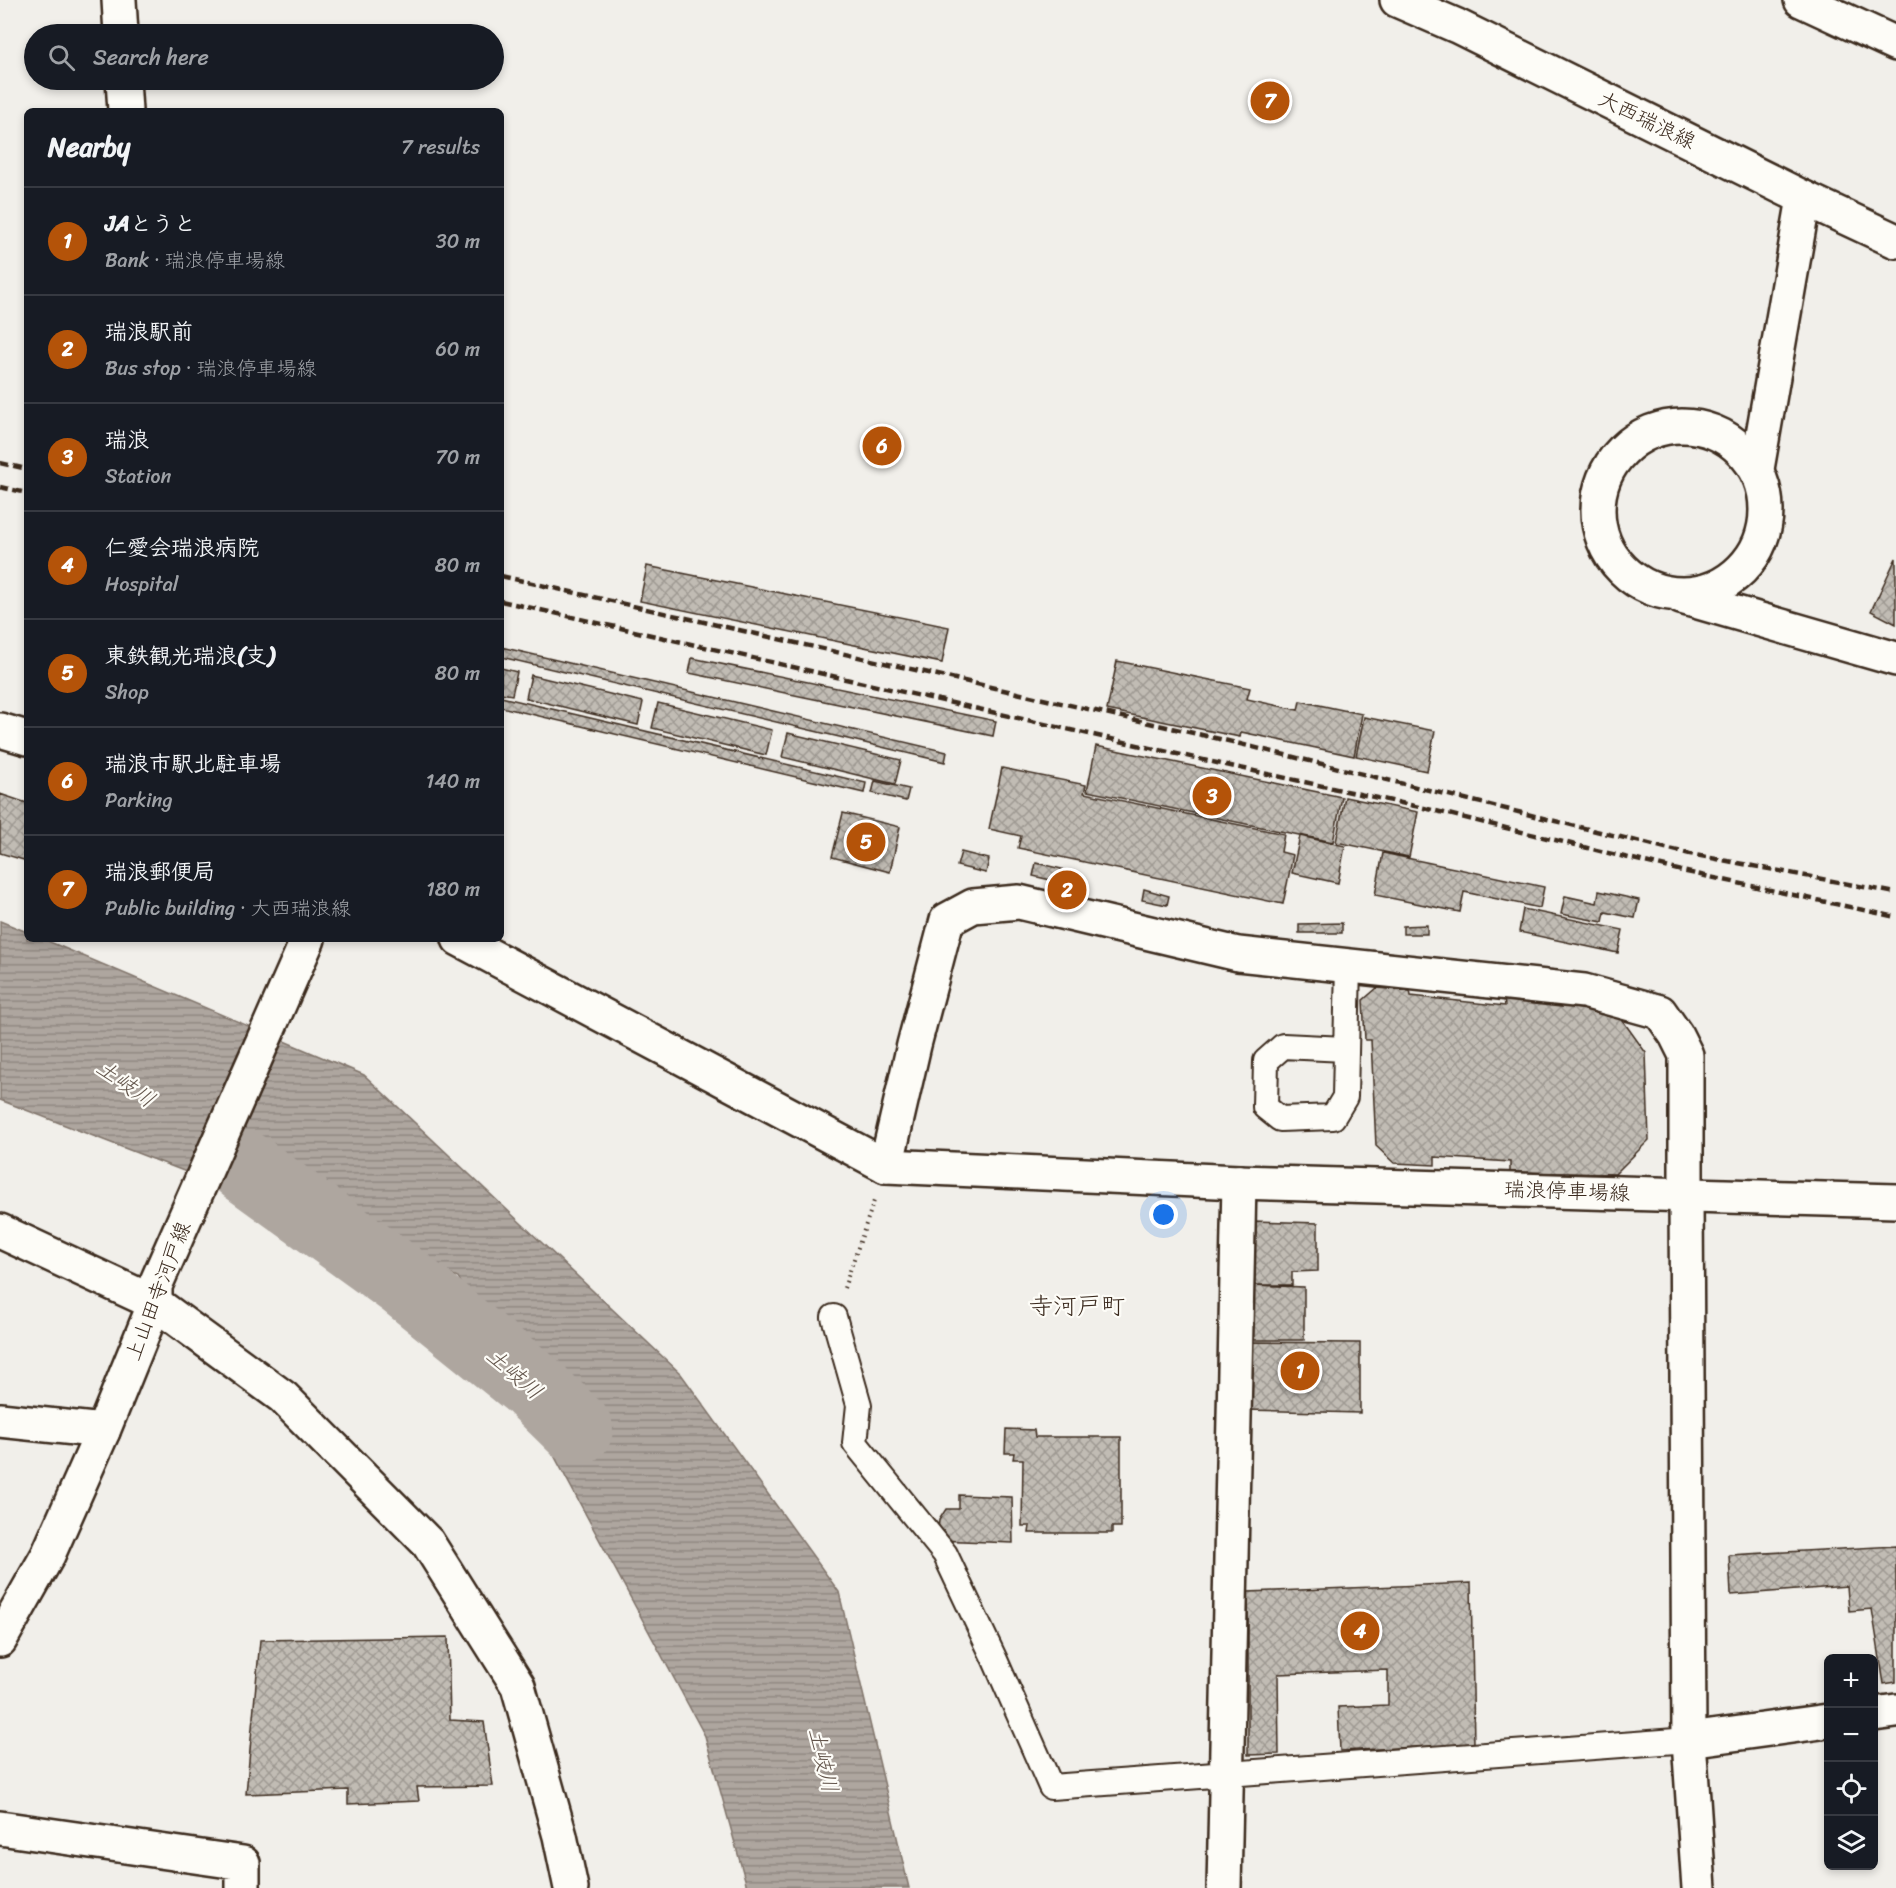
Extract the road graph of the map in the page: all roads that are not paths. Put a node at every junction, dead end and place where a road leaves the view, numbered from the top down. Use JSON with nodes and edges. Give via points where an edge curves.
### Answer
{"nodes":[{"id":1,"x":119,"y":0,"type":"edge"},
{"id":2,"x":1397,"y":0,"type":"edge"},
{"id":3,"x":1801,"y":0,"type":"edge"},
{"id":4,"x":120,"y":24,"type":"edge"},
{"id":5,"x":1896,"y":44,"type":"edge"},
{"id":6,"x":124,"y":90,"type":"edge"},
{"id":7,"x":125,"y":108,"type":"edge"},
{"id":8,"x":1804,"y":198,"type":"junction"},
{"id":9,"x":1896,"y":241,"type":"edge"},
{"id":10,"x":1757,"y":469,"type":"junction"},
{"id":11,"x":1665,"y":592,"type":"junction"},
{"id":12,"x":1896,"y":659,"type":"edge"},
{"id":13,"x":0,"y":730,"type":"edge"},
{"id":14,"x":24,"y":737,"type":"edge"},
{"id":15,"x":307,"y":942,"type":"edge"},
{"id":16,"x":465,"y":942,"type":"edge"},
{"id":17,"x":1348,"y":965,"type":"junction"},
{"id":18,"x":1345,"y":1049,"type":"dead end"},
{"id":19,"x":886,"y":1166,"type":"junction"},
{"id":20,"x":1239,"y":1182,"type":"junction"},
{"id":21,"x":1686,"y":1195,"type":"junction"},
{"id":22,"x":1896,"y":1201,"type":"edge"},
{"id":23,"x":0,"y":1231,"type":"edge"},
{"id":24,"x":155,"y":1295,"type":"junction"},
{"id":25,"x":834,"y":1317,"type":"road end"},
{"id":26,"x":0,"y":1420,"type":"edge"},
{"id":27,"x":103,"y":1431,"type":"junction"},
{"id":28,"x":0,"y":1640,"type":"edge"},
{"id":29,"x":1896,"y":1711,"type":"edge"},
{"id":30,"x":1878,"y":1713,"type":"edge"},
{"id":31,"x":1824,"y":1721,"type":"edge"},
{"id":32,"x":1689,"y":1740,"type":"junction"},
{"id":33,"x":1226,"y":1773,"type":"junction"},
{"id":34,"x":0,"y":1828,"type":"edge"},
{"id":35,"x":243,"y":1888,"type":"edge"},
{"id":36,"x":571,"y":1888,"type":"edge"},
{"id":37,"x":1224,"y":1888,"type":"edge"},
{"id":38,"x":1699,"y":1888,"type":"edge"}],
"edges":[{"from":1,"to":4,"type":"street"},
{"from":2,"to":8,"type":"street","name":"大西瑞浪線"},
{"from":3,"to":5,"type":"street"},
{"from":6,"to":7,"type":"street"},
{"from":8,"to":9,"type":"street","name":"大西瑞浪線"},
{"from":8,"to":10,"type":"street"},
{"from":10,"to":11,"type":"street","via":[[1766,496],[1767,522],[1758,549],[1741,570],[1719,586],[1692,594]]},
{"from":10,"to":11,"type":"street","via":[[1740,447],[1716,432],[1688,425],[1660,428],[1634,440],[1613,460],[1601,486],[1598,513],[1604,541],[1618,565],[1639,582]]},
{"from":11,"to":12,"type":"street"},
{"from":13,"to":14,"type":"street"},
{"from":15,"to":24,"type":"street","name":"上山田寺河戸線"},
{"from":16,"to":19,"type":"street"},
{"from":17,"to":18,"type":"lane"},
{"from":17,"to":19,"type":"street","via":[[1238,954],[1019,902],[973,906],[947,920]]},
{"from":17,"to":21,"type":"street","via":[[1584,991],[1660,1012],[1686,1055]]},
{"from":19,"to":20,"type":"street","name":"瑞浪停車場線"},
{"from":20,"to":21,"type":"street","name":"瑞浪停車場線"},
{"from":20,"to":33,"type":"street"},
{"from":21,"to":22,"type":"street","name":"瑞浪停車場線"},
{"from":21,"to":32,"type":"street"},
{"from":23,"to":24,"type":"street"},
{"from":24,"to":27,"type":"street","name":"上山田寺河戸線"},
{"from":24,"to":36,"type":"street","via":[[284,1397],[428,1543],[518,1686]]},
{"from":25,"to":33,"type":"lane","via":[[859,1405],[855,1443],[945,1554],[1051,1787]]},
{"from":26,"to":27,"type":"street"},
{"from":27,"to":28,"type":"street","name":"上山田寺河戸線","via":[[48,1555]]},
{"from":29,"to":30,"type":"street"},
{"from":31,"to":32,"type":"street"},
{"from":32,"to":33,"type":"lane"},
{"from":32,"to":38,"type":"street"},
{"from":33,"to":37,"type":"street"},
{"from":34,"to":35,"type":"street","via":[[243,1863]]}]}
